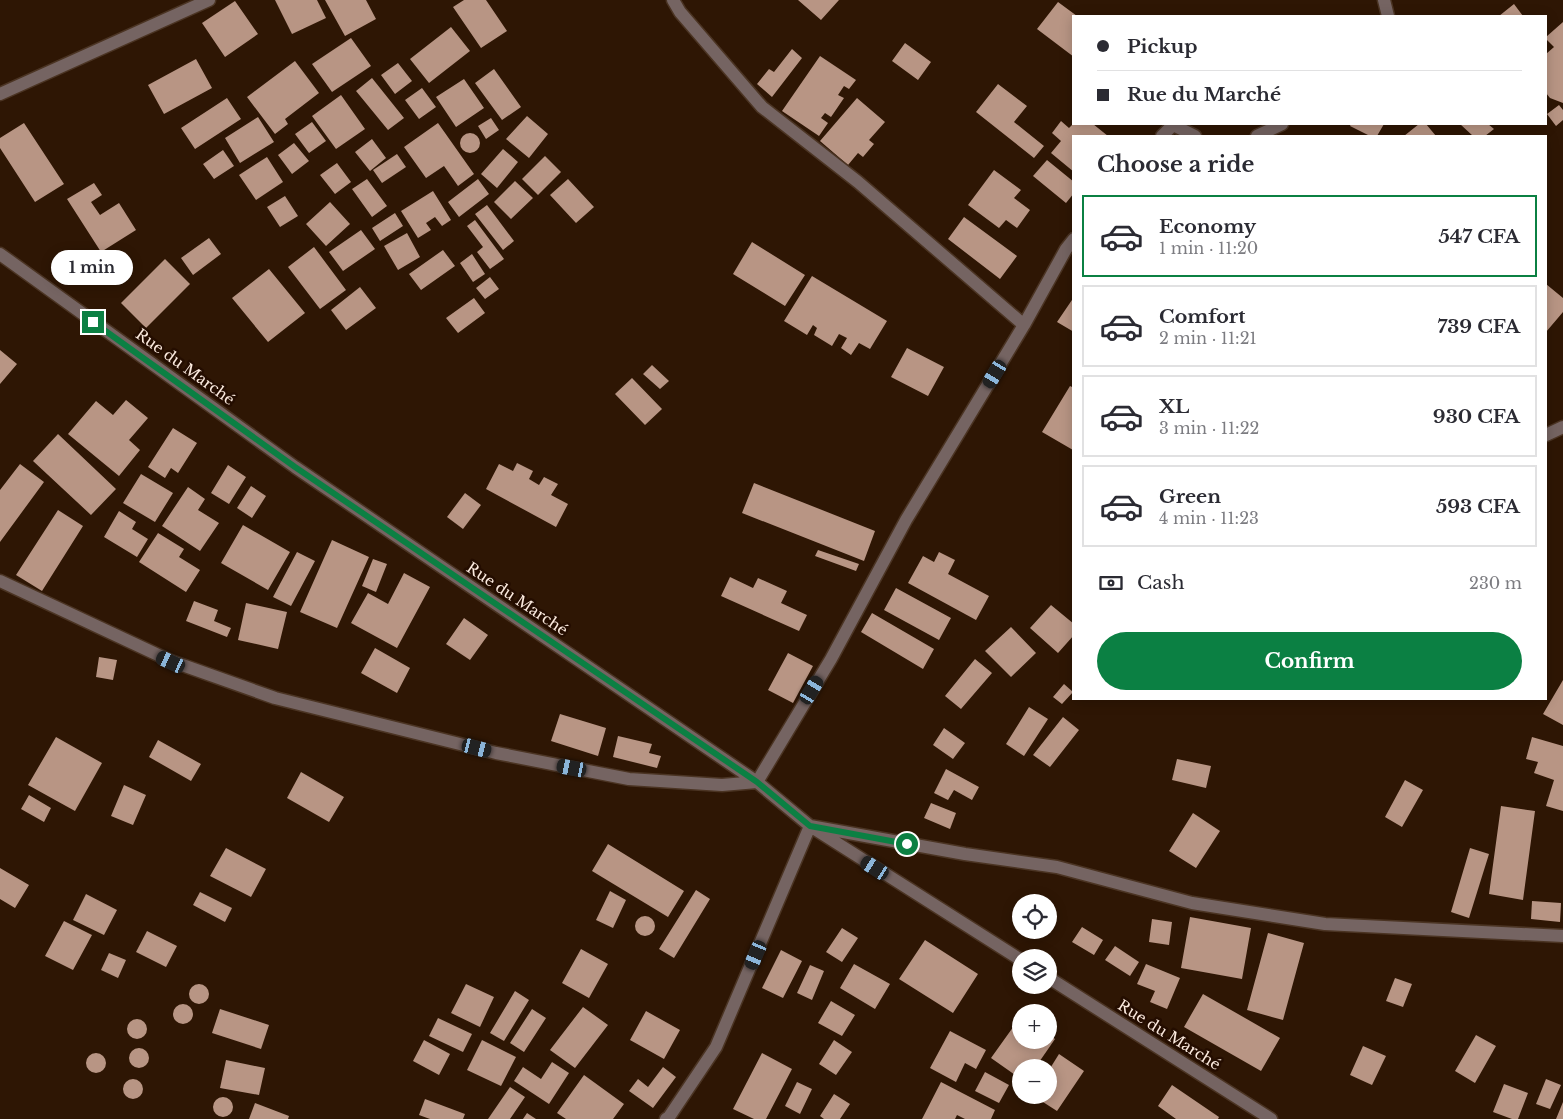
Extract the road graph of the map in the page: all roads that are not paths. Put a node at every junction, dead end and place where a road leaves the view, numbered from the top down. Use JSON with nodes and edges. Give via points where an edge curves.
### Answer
{"nodes":[{"id":1,"x":209,"y":0,"type":"edge"},
{"id":2,"x":673,"y":0,"type":"edge"},
{"id":3,"x":1384,"y":0,"type":"edge"},
{"id":4,"x":1388,"y":15,"type":"edge"},
{"id":5,"x":0,"y":94,"type":"edge"},
{"id":6,"x":1172,"y":125,"type":"edge"},
{"id":7,"x":1172,"y":125,"type":"edge"},
{"id":8,"x":1280,"y":125,"type":"edge"},
{"id":9,"x":1163,"y":135,"type":"edge"},
{"id":10,"x":1193,"y":135,"type":"edge"},
{"id":11,"x":1259,"y":135,"type":"edge"},
{"id":12,"x":1072,"y":242,"type":"edge"},
{"id":13,"x":0,"y":254,"type":"edge"},
{"id":14,"x":1024,"y":325,"type":"junction"},
{"id":15,"x":1563,"y":427,"type":"edge"},
{"id":16,"x":1547,"y":435,"type":"edge"},
{"id":17,"x":0,"y":581,"type":"edge"},
{"id":18,"x":757,"y":782,"type":"junction"},
{"id":19,"x":810,"y":826,"type":"junction"},
{"id":20,"x":1563,"y":936,"type":"edge"},
{"id":21,"x":1012,"y":954,"type":"edge"},
{"id":22,"x":1057,"y":983,"type":"edge"},
{"id":23,"x":666,"y":1119,"type":"edge"},
{"id":24,"x":1271,"y":1119,"type":"edge"}],
"edges":[{"from":1,"to":5,"type":"street"},
{"from":2,"to":14,"type":"street","via":[[762,107],[858,182]]},
{"from":3,"to":4,"type":"street"},
{"from":6,"to":9,"type":"street"},
{"from":7,"to":10,"type":"street"},
{"from":8,"to":11,"type":"street"},
{"from":12,"to":14,"type":"street"},
{"from":13,"to":18,"type":"street","name":"Rue du Marché","via":[[295,467]]},
{"from":14,"to":18,"type":"street","via":[[906,520],[831,659]]},
{"from":15,"to":16,"type":"street"},
{"from":17,"to":18,"type":"street","via":[[171,662],[275,698],[496,753],[629,779],[722,785]]},
{"from":18,"to":19,"type":"street","name":"Rue du Marché"},
{"from":19,"to":20,"type":"street","via":[[1057,867],[1192,903],[1325,924]]},
{"from":19,"to":21,"type":"street","name":"Rue du Marché"},
{"from":19,"to":23,"type":"street","via":[[716,1047]]},
{"from":22,"to":24,"type":"street","name":"Rue du Marché"}]}
